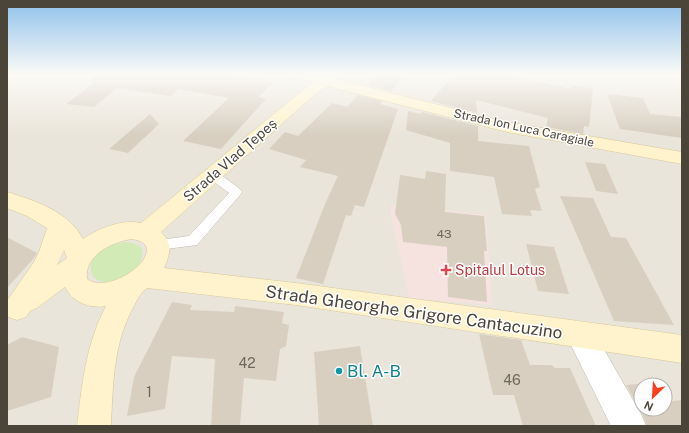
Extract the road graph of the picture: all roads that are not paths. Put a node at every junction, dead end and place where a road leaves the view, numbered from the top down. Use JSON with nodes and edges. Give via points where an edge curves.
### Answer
{"nodes":[{"id":1,"x":307,"y":94,"type":"edge"},
{"id":2,"x":388,"y":94,"type":"edge"},
{"id":3,"x":682,"y":158,"type":"edge"},
{"id":4,"x":213,"y":175,"type":"junction"},
{"id":5,"x":7,"y":200,"type":"edge"},
{"id":6,"x":59,"y":225,"type":"junction"},
{"id":7,"x":151,"y":239,"type":"junction"},
{"id":8,"x":77,"y":263,"type":"junction"},
{"id":9,"x":138,"y":282,"type":"junction"},
{"id":10,"x":12,"y":311,"type":"edge"},
{"id":11,"x":580,"y":335,"type":"junction"},
{"id":12,"x":682,"y":349,"type":"edge"},
{"id":13,"x":94,"y":426,"type":"edge"},
{"id":14,"x":629,"y":426,"type":"edge"}],
"edges":[{"from":1,"to":4,"type":"main road","name":"Strada Vlad Țepeș"},
{"from":2,"to":3,"type":"main road","name":"Strada Ion Luca Caragiale","via":[[507,127]]},
{"from":4,"to":7,"type":"main road","name":"Strada Vlad Țepeș"},
{"from":4,"to":7,"type":"lane","via":[[236,192],[193,241]]},
{"from":5,"to":6,"type":"main road","name":"Strada Gheorghe Grigore Cantacuzino","via":[[43,214]]},
{"from":6,"to":8,"type":"main road","name":"Strada Gheorghe Grigore Cantacuzino","via":[[72,240]]},
{"from":6,"to":10,"type":"main road","via":[[51,252],[42,269]]},
{"from":7,"to":8,"type":"main road","via":[[139,231],[124,231],[108,236],[93,244]]},
{"from":7,"to":9,"type":"main road","via":[[157,260]]},
{"from":8,"to":9,"type":"main road","name":"Strada Gheorghe Grigore Cantacuzino","via":[[74,280],[76,286],[87,293],[103,295],[122,291]]},
{"from":8,"to":10,"type":"main road"},
{"from":9,"to":11,"type":"main road","name":"Strada Gheorghe Grigore Cantacuzino","via":[[296,294]]},
{"from":9,"to":13,"type":"main road","via":[[117,312],[108,331],[100,363]]},
{"from":11,"to":12,"type":"main road","name":"Strada Gheorghe Grigore Cantacuzino"},
{"from":11,"to":14,"type":"street"}]}
